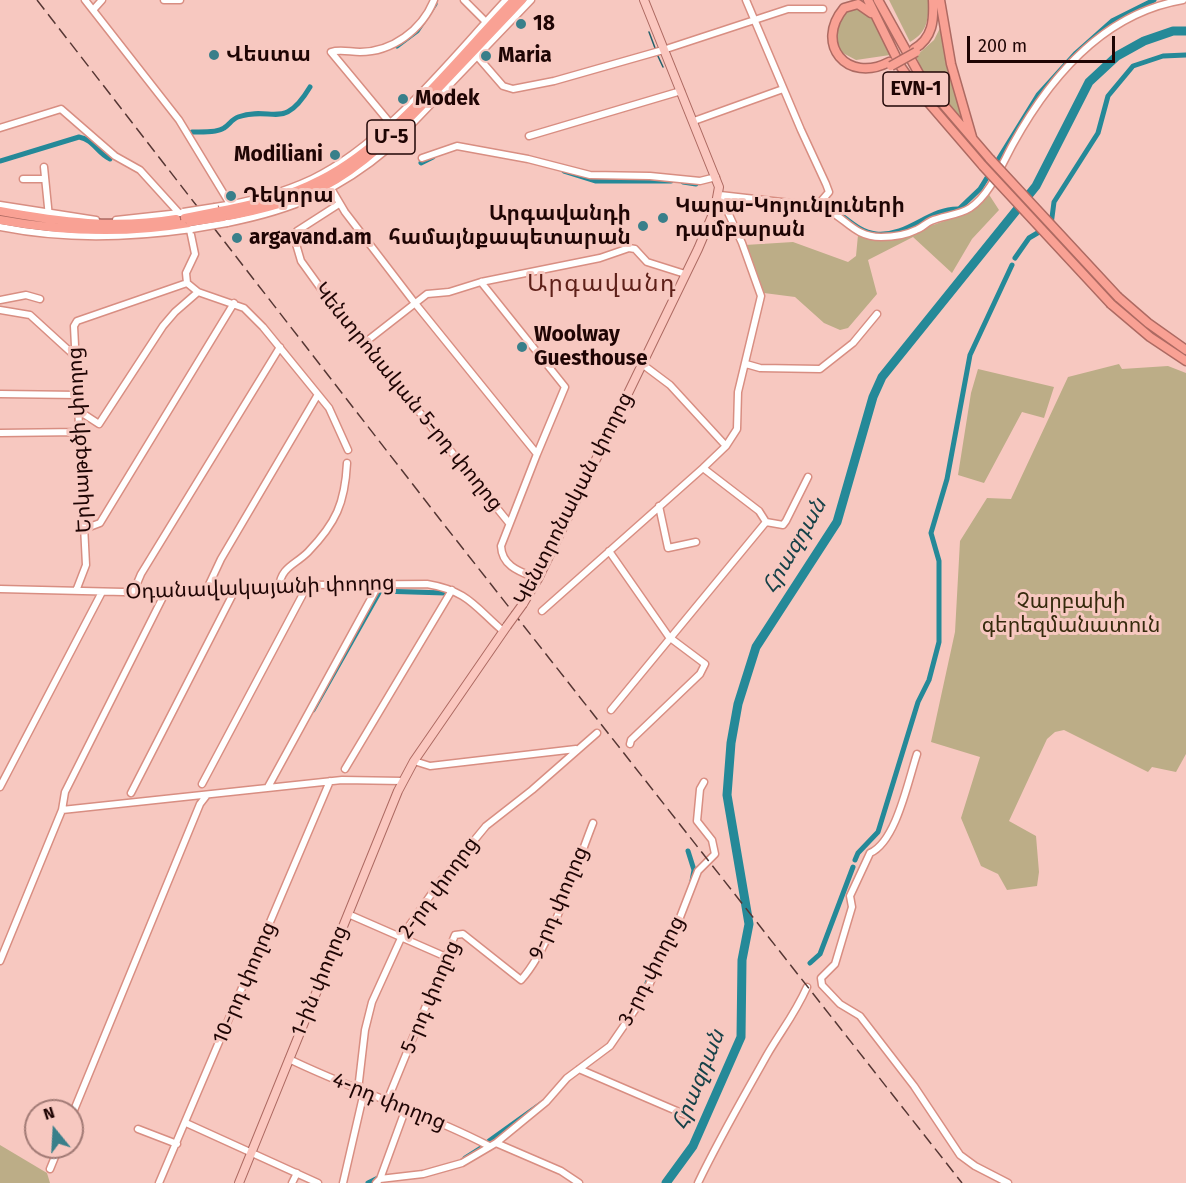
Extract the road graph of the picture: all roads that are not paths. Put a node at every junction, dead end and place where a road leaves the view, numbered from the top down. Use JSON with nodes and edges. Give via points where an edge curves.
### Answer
{"nodes":[{"id":1,"x":85,"y":0,"type":"edge"},
{"id":2,"x":101,"y":0,"type":"edge"},
{"id":3,"x":164,"y":0,"type":"edge"},
{"id":4,"x":180,"y":0,"type":"edge"},
{"id":5,"x":434,"y":0,"type":"edge"},
{"id":6,"x":464,"y":0,"type":"edge"},
{"id":7,"x":506,"y":0,"type":"edge"},
{"id":8,"x":514,"y":0,"type":"edge"},
{"id":9,"x":522,"y":0,"type":"edge"},
{"id":10,"x":531,"y":0,"type":"edge"},
{"id":11,"x":644,"y":0,"type":"edge"},
{"id":12,"x":746,"y":0,"type":"edge"},
{"id":13,"x":842,"y":0,"type":"edge"},
{"id":14,"x":868,"y":0,"type":"edge"},
{"id":15,"x":878,"y":0,"type":"edge"},
{"id":16,"x":933,"y":0,"type":"edge"},
{"id":17,"x":1183,"y":0,"type":"edge"},
{"id":18,"x":941,"y":5,"type":"edge"},
{"id":19,"x":823,"y":9,"type":"dead end"},
{"id":20,"x":93,"y":10,"type":"junction"},
{"id":21,"x":754,"y":21,"type":"junction"},
{"id":22,"x":486,"y":22,"type":"junction"},
{"id":23,"x":880,"y":25,"type":"junction"},
{"id":24,"x":663,"y":50,"type":"junction"},
{"id":25,"x":915,"y":50,"type":"junction"},
{"id":26,"x":477,"y":56,"type":"junction"},
{"id":27,"x":890,"y":64,"type":"junction"},
{"id":28,"x":431,"y":83,"type":"junction"},
{"id":29,"x":783,"y":89,"type":"junction"},
{"id":30,"x":681,"y":91,"type":"junction"},
{"id":31,"x":694,"y":121,"type":"junction"},
{"id":32,"x":390,"y":123,"type":"junction"},
{"id":33,"x":0,"y":128,"type":"edge"},
{"id":34,"x":529,"y":136,"type":"dead end"},
{"id":35,"x":973,"y":140,"type":"junction"},
{"id":36,"x":388,"y":145,"type":"junction"},
{"id":37,"x":422,"y":158,"type":"dead end"},
{"id":38,"x":44,"y":167,"type":"dead end"},
{"id":39,"x":716,"y":177,"type":"junction"},
{"id":40,"x":23,"y":179,"type":"dead end"},
{"id":41,"x":45,"y":179,"type":"junction"},
{"id":42,"x":332,"y":190,"type":"junction"},
{"id":43,"x":720,"y":195,"type":"junction"},
{"id":44,"x":230,"y":204,"type":"junction"},
{"id":45,"x":339,"y":204,"type":"junction"},
{"id":46,"x":0,"y":205,"type":"edge"},
{"id":47,"x":818,"y":206,"type":"junction"},
{"id":48,"x":0,"y":211,"type":"edge"},
{"id":49,"x":221,"y":214,"type":"junction"},
{"id":50,"x":49,"y":216,"type":"junction"},
{"id":51,"x":0,"y":220,"type":"edge"},
{"id":52,"x":187,"y":221,"type":"junction"},
{"id":53,"x":0,"y":227,"type":"edge"},
{"id":54,"x":685,"y":274,"type":"junction"},
{"id":55,"x":481,"y":282,"type":"junction"},
{"id":56,"x":187,"y":283,"type":"junction"},
{"id":57,"x":198,"y":292,"type":"junction"},
{"id":58,"x":40,"y":299,"type":"dead end"},
{"id":59,"x":0,"y":300,"type":"edge"},
{"id":60,"x":414,"y":302,"type":"junction"},
{"id":61,"x":234,"y":303,"type":"junction"},
{"id":62,"x":0,"y":310,"type":"edge"},
{"id":63,"x":878,"y":314,"type":"dead end"},
{"id":64,"x":363,"y":344,"type":"junction"},
{"id":65,"x":280,"y":347,"type":"junction"},
{"id":66,"x":1186,"y":350,"type":"edge"},
{"id":67,"x":76,"y":357,"type":"junction"},
{"id":68,"x":1186,"y":361,"type":"edge"},
{"id":69,"x":642,"y":364,"type":"junction"},
{"id":70,"x":746,"y":364,"type":"junction"},
{"id":71,"x":0,"y":394,"type":"edge"},
{"id":72,"x":79,"y":395,"type":"junction"},
{"id":73,"x":317,"y":396,"type":"junction"},
{"id":74,"x":79,"y":411,"type":"junction"},
{"id":75,"x":80,"y":432,"type":"junction"},
{"id":76,"x":0,"y":433,"type":"edge"},
{"id":77,"x":726,"y":446,"type":"junction"},
{"id":78,"x":348,"y":450,"type":"dead end"},
{"id":79,"x":537,"y":454,"type":"junction"},
{"id":80,"x":347,"y":463,"type":"dead end"},
{"id":81,"x":703,"y":468,"type":"junction"},
{"id":82,"x":808,"y":477,"type":"dead end"},
{"id":83,"x":659,"y":506,"type":"junction"},
{"id":84,"x":766,"y":522,"type":"junction"},
{"id":85,"x":508,"y":523,"type":"junction"},
{"id":86,"x":84,"y":529,"type":"junction"},
{"id":87,"x":696,"y":542,"type":"dead end"},
{"id":88,"x":609,"y":551,"type":"junction"},
{"id":89,"x":538,"y":579,"type":"junction"},
{"id":90,"x":379,"y":584,"type":"junction"},
{"id":91,"x":303,"y":585,"type":"junction"},
{"id":92,"x":279,"y":587,"type":"junction"},
{"id":93,"x":2,"y":589,"type":"edge"},
{"id":94,"x":235,"y":590,"type":"junction"},
{"id":95,"x":452,"y":590,"type":"junction"},
{"id":96,"x":76,"y":591,"type":"junction"},
{"id":97,"x":206,"y":591,"type":"junction"},
{"id":98,"x":102,"y":592,"type":"junction"},
{"id":99,"x":133,"y":593,"type":"junction"},
{"id":100,"x":165,"y":593,"type":"junction"},
{"id":101,"x":0,"y":597,"type":"edge"},
{"id":102,"x":542,"y":611,"type":"dead end"},
{"id":103,"x":505,"y":629,"type":"junction"},
{"id":104,"x":669,"y":637,"type":"junction"},
{"id":105,"x":611,"y":710,"type":"dead end"},
{"id":106,"x":597,"y":733,"type":"dead end"},
{"id":107,"x":630,"y":744,"type":"dead end"},
{"id":108,"x":577,"y":748,"type":"junction"},
{"id":109,"x":917,"y":754,"type":"dead end"},
{"id":110,"x":414,"y":761,"type":"junction"},
{"id":111,"x":345,"y":769,"type":"dead end"},
{"id":112,"x":330,"y":781,"type":"junction"},
{"id":113,"x":403,"y":781,"type":"junction"},
{"id":114,"x":704,"y":782,"type":"dead end"},
{"id":115,"x":202,"y":784,"type":"dead end"},
{"id":116,"x":0,"y":787,"type":"edge"},
{"id":117,"x":268,"y":787,"type":"junction"},
{"id":118,"x":131,"y":793,"type":"dead end"},
{"id":119,"x":207,"y":795,"type":"junction"},
{"id":120,"x":62,"y":810,"type":"junction"},
{"id":121,"x":592,"y":823,"type":"dead end"},
{"id":122,"x":348,"y":914,"type":"junction"},
{"id":123,"x":402,"y":936,"type":"junction"},
{"id":124,"x":444,"y":956,"type":"junction"},
{"id":125,"x":0,"y":961,"type":"edge"},
{"id":126,"x":521,"y":980,"type":"joint"},
{"id":127,"x":807,"y":987,"type":"dead end"},
{"id":128,"x":289,"y":1059,"type":"junction"},
{"id":129,"x":579,"y":1069,"type":"junction"},
{"id":130,"x":361,"y":1091,"type":"junction"},
{"id":131,"x":79,"y":1099,"type":"edge"},
{"id":132,"x":387,"y":1101,"type":"junction"},
{"id":133,"x":406,"y":1108,"type":"junction"},
{"id":134,"x":686,"y":1115,"type":"dead end"},
{"id":135,"x":186,"y":1123,"type":"junction"},
{"id":136,"x":138,"y":1129,"type":"dead end"},
{"id":137,"x":496,"y":1143,"type":"junction"},
{"id":138,"x":177,"y":1144,"type":"junction"},
{"id":139,"x":489,"y":1146,"type":"junction"},
{"id":140,"x":252,"y":1153,"type":"junction"},
{"id":141,"x":54,"y":1159,"type":"edge"},
{"id":142,"x":50,"y":1168,"type":"dead end"},
{"id":143,"x":297,"y":1173,"type":"junction"},
{"id":144,"x":380,"y":1182,"type":"edge"},
{"id":145,"x":159,"y":1183,"type":"edge"},
{"id":146,"x":239,"y":1183,"type":"edge"},
{"id":147,"x":292,"y":1183,"type":"edge"},
{"id":148,"x":318,"y":1183,"type":"edge"},
{"id":149,"x":343,"y":1183,"type":"edge"},
{"id":150,"x":579,"y":1183,"type":"edge"},
{"id":151,"x":698,"y":1183,"type":"edge"},
{"id":152,"x":1008,"y":1183,"type":"edge"}],
"edges":[{"from":1,"to":20,"type":"street"},
{"from":2,"to":20,"type":"street"},
{"from":3,"to":4,"type":"street"},
{"from":5,"to":32,"type":"street","via":[[426,16],[397,43],[361,52],[331,52]]},
{"from":6,"to":22,"type":"street"},
{"from":7,"to":22,"type":"street"},
{"from":8,"to":28,"type":"highway","number":"Մ-5"},
{"from":9,"to":36,"type":"highway","number":"Մ-5"},
{"from":10,"to":26,"type":"street"},
{"from":11,"to":24,"type":"main road"},
{"from":12,"to":21,"type":"street"},
{"from":13,"to":27,"type":"highway","via":[[829,30],[832,54],[845,68],[859,74],[875,73]]},
{"from":14,"to":23,"type":"highway","number":"EVN-1"},
{"from":15,"to":35,"type":"highway","number":"EVN-1","via":[[923,81]]},
{"from":16,"to":25,"type":"highway","via":[[931,31]]},
{"from":17,"to":47,"type":"street","via":[[1140,10],[1107,30],[1084,51],[1032,111],[987,188],[970,208],[929,221],[908,233],[880,237],[855,232],[832,210]]},
{"from":18,"to":25,"type":"highway","via":[[931,39]]},
{"from":18,"to":35,"type":"highway"},
{"from":19,"to":21,"type":"street","via":[[788,9]]},
{"from":20,"to":44,"type":"street","via":[[178,120]]},
{"from":21,"to":24,"type":"street"},
{"from":21,"to":29,"type":"street"},
{"from":22,"to":28,"type":"street"},
{"from":23,"to":27,"type":"highway","via":[[866,8],[849,4],[840,13],[833,35],[834,47],[844,62],[858,69]]},
{"from":23,"to":68,"type":"highway","number":"EVN-1","bridge":true,"via":[[901,68],[983,166],[1111,304]]},
{"from":24,"to":26,"type":"street","via":[[513,89],[503,86]]},
{"from":24,"to":30,"type":"main road"},
{"from":25,"to":27,"type":"highway","bridge":true},
{"from":26,"to":36,"type":"street"},
{"from":28,"to":32,"type":"street"},
{"from":28,"to":49,"type":"highway","number":"Մ-5","via":[[380,138],[332,174],[278,198]]},
{"from":29,"to":31,"type":"street"},
{"from":29,"to":47,"type":"street","via":[[829,192]]},
{"from":30,"to":31,"type":"main road"},
{"from":30,"to":34,"type":"street"},
{"from":31,"to":39,"type":"main road"},
{"from":32,"to":44,"type":"street","via":[[357,151],[312,178],[286,190]]},
{"from":33,"to":52,"type":"street","via":[[61,110],[115,156],[140,170]]},
{"from":35,"to":66,"type":"highway","number":"EVN-1","bridge":true,"via":[[1118,297]]},
{"from":36,"to":42,"type":"street"},
{"from":36,"to":49,"type":"highway","number":"Մ-5","via":[[323,186],[280,204]]},
{"from":37,"to":39,"type":"street","via":[[457,146],[590,175],[700,181]]},
{"from":38,"to":41,"type":"street"},
{"from":39,"to":43,"type":"main road"},
{"from":40,"to":41,"type":"street"},
{"from":41,"to":50,"type":"street"},
{"from":42,"to":45,"type":"street"},
{"from":42,"to":49,"type":"street","via":[[285,210]]},
{"from":43,"to":47,"type":"street"},
{"from":43,"to":54,"type":"main road","name":"Կենտրոնական փողոց"},
{"from":43,"to":70,"type":"street","via":[[761,297]]},
{"from":44,"to":49,"type":"street"},
{"from":45,"to":60,"type":"street"},
{"from":45,"to":64,"type":"street","name":"Կենտրոնական 5-րդ փողոց","via":[[297,231],[296,244],[301,261]]},
{"from":46,"to":50,"type":"street"},
{"from":48,"to":50,"type":"highway","number":"Մ-5"},
{"from":49,"to":52,"type":"highway","number":"Մ-5","bridge":true},
{"from":50,"to":52,"type":"highway","number":"Մ-5","via":[[91,225]]},
{"from":51,"to":52,"type":"highway","number":"Մ-5","via":[[91,232],[153,229]]},
{"from":52,"to":53,"type":"street","via":[[136,237],[50,235]]},
{"from":52,"to":56,"type":"street","via":[[195,254],[186,273]]},
{"from":54,"to":55,"type":"street","via":[[647,262],[630,248],[600,258]]},
{"from":54,"to":69,"type":"main road","name":"Կենտրոնական փողոց"},
{"from":55,"to":60,"type":"street","via":[[427,294]]},
{"from":55,"to":79,"type":"street","via":[[565,387]]},
{"from":56,"to":57,"type":"street"},
{"from":56,"to":67,"type":"street","name":"Երկաթգծի փողոց","via":[[77,321]]},
{"from":57,"to":61,"type":"street"},
{"from":57,"to":74,"type":"street","via":[[163,326],[99,424]]},
{"from":58,"to":59,"type":"street","via":[[27,295]]},
{"from":60,"to":64,"type":"street"},
{"from":60,"to":79,"type":"street"},
{"from":61,"to":65,"type":"street","via":[[244,308]]},
{"from":61,"to":86,"type":"street","via":[[100,523]]},
{"from":62,"to":67,"type":"street","via":[[30,315]]},
{"from":63,"to":70,"type":"street","via":[[853,343],[820,369],[760,368]]},
{"from":64,"to":85,"type":"street","name":"Կենտրոնական 5-րդ փողոց"},
{"from":65,"to":73,"type":"street"},
{"from":65,"to":99,"type":"street"},
{"from":67,"to":72,"type":"street","name":"Երկաթգծի փողոց"},
{"from":69,"to":77,"type":"street","via":[[670,385]]},
{"from":69,"to":89,"type":"main road","name":"Կենտրոնական փողոց"},
{"from":70,"to":77,"type":"street","via":[[738,392],[737,429]]},
{"from":71,"to":72,"type":"street"},
{"from":72,"to":74,"type":"street","name":"Երկաթգծի փողոց"},
{"from":73,"to":78,"type":"street","via":[[334,417]]},
{"from":73,"to":97,"type":"street","via":[[220,559]]},
{"from":74,"to":75,"type":"street","name":"Երկաթգծի փողոց"},
{"from":75,"to":76,"type":"street"},
{"from":75,"to":86,"type":"street","name":"Երկաթգծի փողոց"},
{"from":77,"to":81,"type":"street"},
{"from":79,"to":85,"type":"street"},
{"from":80,"to":92,"type":"street","via":[[346,494],[336,515],[306,553],[284,570]]},
{"from":81,"to":83,"type":"street"},
{"from":81,"to":84,"type":"street","via":[[759,511]]},
{"from":82,"to":84,"type":"street","via":[[783,525]]},
{"from":83,"to":87,"type":"street","via":[[668,548]]},
{"from":83,"to":88,"type":"street"},
{"from":84,"to":104,"type":"street"},
{"from":85,"to":89,"type":"street","name":"Կենտրոնական 5-րդ փողոց","via":[[501,546],[504,560],[511,568]]},
{"from":86,"to":96,"type":"street","name":"Երկաթգծի փողոց","via":[[86,565]]},
{"from":88,"to":102,"type":"street"},
{"from":88,"to":104,"type":"street"},
{"from":89,"to":103,"type":"main road","name":"Կենտրոնական փողոց","bridge":true},
{"from":90,"to":91,"type":"street","name":"Օդանավակայանի փողոց"},
{"from":90,"to":95,"type":"street","name":"Օդանավակայանի փողոց","via":[[427,584]]},
{"from":90,"to":117,"type":"street"},
{"from":91,"to":92,"type":"street","name":"Օդանավակայանի փողոց"},
{"from":91,"to":115,"type":"street","via":[[303,594]]},
{"from":92,"to":94,"type":"street","name":"Օդանավակայանի փողոց"},
{"from":93,"to":96,"type":"street","name":"Օդանավակայանի փողոց"},
{"from":93,"to":101,"type":"street"},
{"from":94,"to":97,"type":"street","name":"Օդանավակայանի փողոց"},
{"from":94,"to":118,"type":"street"},
{"from":95,"to":103,"type":"street","name":"Օդանավակայանի փողոց","via":[[467,597]]},
{"from":95,"to":111,"type":"street"},
{"from":96,"to":98,"type":"street","name":"Օդանավակայանի փողոց"},
{"from":97,"to":100,"type":"street","name":"Օդանավակայանի փողոց"},
{"from":98,"to":99,"type":"street","name":"Օդանավակայանի փողոց"},
{"from":98,"to":116,"type":"street"},
{"from":99,"to":100,"type":"street","name":"Օդանավակայանի փողոց"},
{"from":100,"to":120,"type":"street","via":[[69,783]]},
{"from":103,"to":110,"type":"main road","name":"Կենտրոնական փողոց"},
{"from":104,"to":105,"type":"street"},
{"from":104,"to":107,"type":"street","via":[[705,664],[700,674]]},
{"from":106,"to":108,"type":"street","name":"2-րդ փողոց"},
{"from":108,"to":110,"type":"street","via":[[430,766]]},
{"from":108,"to":123,"type":"street","name":"2-րդ փողոց","via":[[486,825]]},
{"from":109,"to":152,"type":"street","via":[[892,828],[881,849],[870,853],[850,896],[852,907],[835,964],[821,978],[822,985],[840,1004],[860,1016],[960,1155]]},
{"from":110,"to":113,"type":"main road","name":"Կենտրոնական փողոց"},
{"from":112,"to":113,"type":"street"},
{"from":112,"to":117,"type":"street"},
{"from":112,"to":135,"type":"street","name":"10-րդ փողոց"},
{"from":113,"to":122,"type":"main road","name":"1-ին փողոց"},
{"from":114,"to":129,"type":"street","name":"3-րդ փողոց","via":[[697,821],[712,840],[715,854],[698,872],[658,968],[617,1038]]},
{"from":117,"to":119,"type":"street"},
{"from":119,"to":120,"type":"street"},
{"from":119,"to":131,"type":"street","via":[[195,815]]},
{"from":120,"to":125,"type":"street"},
{"from":121,"to":126,"type":"street","name":"9-րդ փողոց","via":[[547,937],[530,971]]},
{"from":122,"to":123,"type":"street"},
{"from":122,"to":128,"type":"main road","name":"1-ին փողոց"},
{"from":123,"to":124,"type":"street"},
{"from":123,"to":130,"type":"street","name":"2-րդ փողոց","via":[[372,1002],[365,1030]]},
{"from":124,"to":126,"type":"street","name":"5-րդ փողոց","via":[[459,933]]},
{"from":124,"to":132,"type":"street","name":"5-րդ փողոց"},
{"from":127,"to":151,"type":"street","via":[[794,1016],[721,1133]]},
{"from":128,"to":130,"type":"street","name":"4-րդ փողոց"},
{"from":128,"to":140,"type":"main road","name":"1-ին փողոց"},
{"from":129,"to":134,"type":"street"},
{"from":129,"to":137,"type":"street","name":"3-րդ փողոց"},
{"from":130,"to":132,"type":"street","name":"4-րդ փողոց"},
{"from":130,"to":149,"type":"street","name":"2-րդ փողոց"},
{"from":132,"to":133,"type":"street","name":"4-րդ փողոց"},
{"from":133,"to":139,"type":"street","name":"4-րդ փողոց"},
{"from":133,"to":144,"type":"street"},
{"from":135,"to":138,"type":"street","name":"10-րդ փողոց"},
{"from":135,"to":140,"type":"street"},
{"from":136,"to":138,"type":"street"},
{"from":137,"to":139,"type":"street","name":"3-րդ փողոց"},
{"from":137,"to":150,"type":"street"},
{"from":138,"to":145,"type":"street","name":"10-րդ փողոց"},
{"from":139,"to":144,"type":"street","name":"3-րդ փողոց","via":[[462,1163]]},
{"from":140,"to":143,"type":"street"},
{"from":140,"to":146,"type":"main road","name":"1-ին փողոց"},
{"from":141,"to":142,"type":"street"},
{"from":143,"to":147,"type":"street"},
{"from":143,"to":148,"type":"street"}]}
